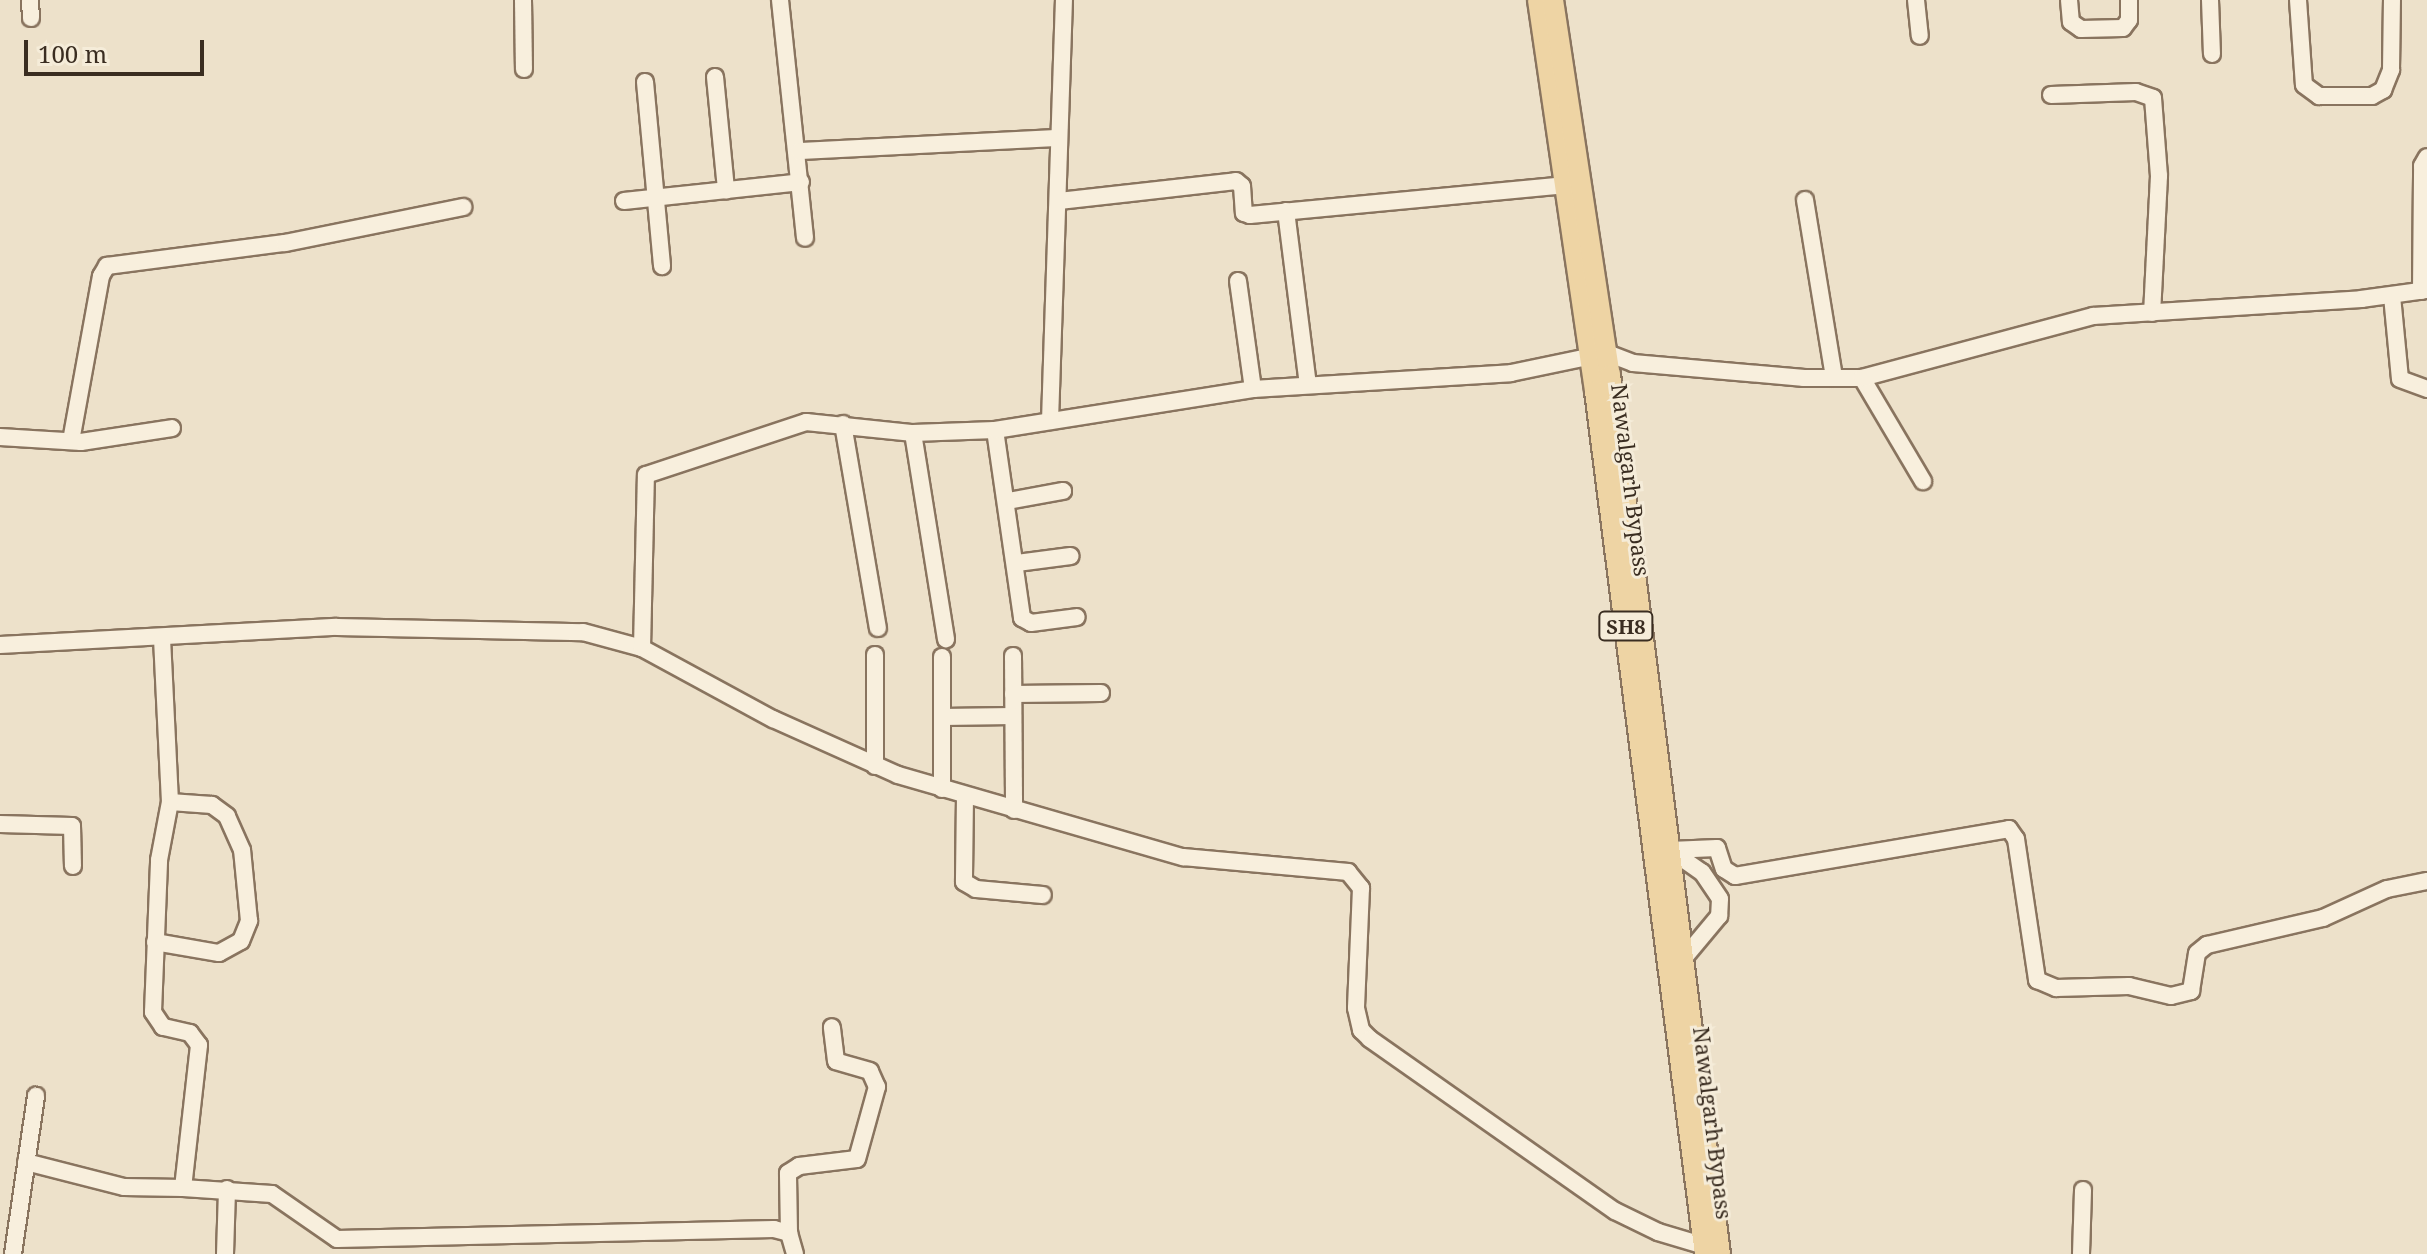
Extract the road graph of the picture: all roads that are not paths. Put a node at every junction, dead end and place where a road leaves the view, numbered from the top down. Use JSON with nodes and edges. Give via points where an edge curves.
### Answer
{"nodes":[{"id":1,"x":30,"y":0,"type":"edge"},
{"id":2,"x":523,"y":0,"type":"edge"},
{"id":3,"x":780,"y":0,"type":"edge"},
{"id":4,"x":1064,"y":0,"type":"edge"},
{"id":5,"x":1538,"y":0,"type":"edge"},
{"id":6,"x":1553,"y":0,"type":"edge"},
{"id":7,"x":1916,"y":0,"type":"edge"},
{"id":8,"x":2069,"y":0,"type":"edge"},
{"id":9,"x":2129,"y":0,"type":"edge"},
{"id":10,"x":2210,"y":0,"type":"edge"},
{"id":11,"x":2298,"y":0,"type":"edge"},
{"id":12,"x":2392,"y":0,"type":"edge"},
{"id":13,"x":31,"y":18,"type":"dead end"},
{"id":14,"x":1920,"y":36,"type":"dead end"},
{"id":15,"x":2212,"y":54,"type":"dead end"},
{"id":16,"x":524,"y":69,"type":"dead end"},
{"id":17,"x":715,"y":77,"type":"dead end"},
{"id":18,"x":645,"y":82,"type":"dead end"},
{"id":19,"x":2051,"y":95,"type":"dead end"},
{"id":20,"x":1058,"y":138,"type":"junction"},
{"id":21,"x":799,"y":151,"type":"junction"},
{"id":22,"x":2427,"y":157,"type":"edge"},
{"id":23,"x":801,"y":182,"type":"junction"},
{"id":24,"x":1567,"y":185,"type":"junction"},
{"id":25,"x":726,"y":190,"type":"junction"},
{"id":26,"x":655,"y":198,"type":"junction"},
{"id":27,"x":1805,"y":200,"type":"dead end"},
{"id":28,"x":624,"y":201,"type":"dead end"},
{"id":29,"x":1059,"y":201,"type":"junction"},
{"id":30,"x":463,"y":207,"type":"dead end"},
{"id":31,"x":1286,"y":211,"type":"junction"},
{"id":32,"x":805,"y":238,"type":"dead end"},
{"id":33,"x":662,"y":266,"type":"dead end"},
{"id":34,"x":1238,"y":281,"type":"dead end"},
{"id":35,"x":2424,"y":290,"type":"edge"},
{"id":36,"x":2392,"y":296,"type":"junction"},
{"id":37,"x":2152,"y":313,"type":"junction"},
{"id":38,"x":1599,"y":354,"type":"junction"},
{"id":39,"x":1834,"y":378,"type":"junction"},
{"id":40,"x":1862,"y":378,"type":"junction"},
{"id":41,"x":1308,"y":384,"type":"junction"},
{"id":42,"x":1253,"y":389,"type":"junction"},
{"id":43,"x":2427,"y":389,"type":"edge"},
{"id":44,"x":1050,"y":421,"type":"junction"},
{"id":45,"x":843,"y":424,"type":"junction"},
{"id":46,"x":172,"y":428,"type":"dead end"},
{"id":47,"x":995,"y":430,"type":"junction"},
{"id":48,"x":913,"y":433,"type":"junction"},
{"id":49,"x":0,"y":437,"type":"edge"},
{"id":50,"x":71,"y":441,"type":"junction"},
{"id":51,"x":1923,"y":481,"type":"dead end"},
{"id":52,"x":1063,"y":491,"type":"dead end"},
{"id":53,"x":1008,"y":501,"type":"junction"},
{"id":54,"x":1071,"y":556,"type":"dead end"},
{"id":55,"x":1017,"y":563,"type":"junction"},
{"id":56,"x":1077,"y":617,"type":"dead end"},
{"id":57,"x":878,"y":628,"type":"dead end"},
{"id":58,"x":162,"y":638,"type":"junction"},
{"id":59,"x":946,"y":639,"type":"dead end"},
{"id":60,"x":0,"y":645,"type":"edge"},
{"id":61,"x":642,"y":648,"type":"junction"},
{"id":62,"x":875,"y":655,"type":"dead end"},
{"id":63,"x":1013,"y":656,"type":"dead end"},
{"id":64,"x":942,"y":657,"type":"dead end"},
{"id":65,"x":1101,"y":693,"type":"dead end"},
{"id":66,"x":1013,"y":694,"type":"junction"},
{"id":67,"x":1013,"y":716,"type":"junction"},
{"id":68,"x":942,"y":717,"type":"junction"},
{"id":69,"x":875,"y":766,"type":"junction"},
{"id":70,"x":942,"y":789,"type":"junction"},
{"id":71,"x":965,"y":796,"type":"junction"},
{"id":72,"x":170,"y":802,"type":"junction"},
{"id":73,"x":1014,"y":810,"type":"junction"},
{"id":74,"x":0,"y":824,"type":"edge"},
{"id":75,"x":1670,"y":850,"type":"junction"},
{"id":76,"x":73,"y":866,"type":"dead end"},
{"id":77,"x":2427,"y":881,"type":"edge"},
{"id":78,"x":1043,"y":895,"type":"dead end"},
{"id":79,"x":155,"y":942,"type":"junction"},
{"id":80,"x":1684,"y":958,"type":"junction"},
{"id":81,"x":832,"y":1027,"type":"dead end"},
{"id":82,"x":36,"y":1096,"type":"dead end"},
{"id":83,"x":26,"y":1162,"type":"junction"},
{"id":84,"x":183,"y":1188,"type":"junction"},
{"id":85,"x":227,"y":1189,"type":"junction"},
{"id":86,"x":2083,"y":1190,"type":"dead end"},
{"id":87,"x":789,"y":1233,"type":"junction"},
{"id":88,"x":337,"y":1239,"type":"junction"},
{"id":89,"x":1710,"y":1251,"type":"edge"},
{"id":90,"x":13,"y":1254,"type":"edge"},
{"id":91,"x":225,"y":1254,"type":"edge"},
{"id":92,"x":328,"y":1254,"type":"edge"},
{"id":93,"x":795,"y":1254,"type":"edge"},
{"id":94,"x":2081,"y":1254,"type":"edge"}],
"edges":[{"from":1,"to":13,"type":"street"},
{"from":2,"to":16,"type":"street"},
{"from":3,"to":21,"type":"street"},
{"from":4,"to":20,"type":"street"},
{"from":5,"to":24,"type":"main road","name":"Nawalgarh Bypass","number":"SH8"},
{"from":6,"to":38,"type":"main road","name":"Nawalgarh Bypass","number":"SH8"},
{"from":7,"to":14,"type":"street"},
{"from":8,"to":9,"type":"street","via":[[2071,22],[2081,29],[2123,28],[2129,20]]},
{"from":10,"to":15,"type":"street"},
{"from":11,"to":12,"type":"street","via":[[2304,85],[2319,96],[2372,96],[2383,90],[2391,70]]},
{"from":17,"to":25,"type":"street"},
{"from":18,"to":26,"type":"street"},
{"from":19,"to":37,"type":"street","via":[[2136,92],[2153,98],[2159,176]]},
{"from":20,"to":21,"type":"street"},
{"from":20,"to":29,"type":"street"},
{"from":21,"to":23,"type":"street"},
{"from":22,"to":35,"type":"street","via":[[2422,166]]},
{"from":23,"to":25,"type":"street"},
{"from":23,"to":32,"type":"street"},
{"from":24,"to":31,"type":"street"},
{"from":24,"to":38,"type":"main road","name":"Nawalgarh Bypass","number":"SH8"},
{"from":25,"to":26,"type":"street"},
{"from":26,"to":28,"type":"street"},
{"from":26,"to":33,"type":"street"},
{"from":27,"to":39,"type":"street"},
{"from":29,"to":31,"type":"street","via":[[1236,181],[1242,186],[1246,215]]},
{"from":29,"to":44,"type":"street"},
{"from":30,"to":50,"type":"street","via":[[273,245],[107,266]]},
{"from":31,"to":41,"type":"street"},
{"from":34,"to":42,"type":"street"},
{"from":35,"to":36,"type":"street"},
{"from":36,"to":37,"type":"street"},
{"from":36,"to":43,"type":"street","via":[[2400,379]]},
{"from":37,"to":40,"type":"street","via":[[2093,316]]},
{"from":38,"to":39,"type":"street","via":[[1633,363]]},
{"from":38,"to":41,"type":"street","via":[[1511,373]]},
{"from":38,"to":75,"type":"main road","name":"Nawalgarh Bypass","number":"SH8"},
{"from":38,"to":89,"type":"main road","name":"Nawalgarh Bypass","number":"SH8"},
{"from":39,"to":40,"type":"street"},
{"from":40,"to":51,"type":"street"},
{"from":41,"to":42,"type":"street"},
{"from":42,"to":44,"type":"street"},
{"from":44,"to":47,"type":"street"},
{"from":45,"to":48,"type":"street"},
{"from":45,"to":57,"type":"street"},
{"from":45,"to":61,"type":"street","via":[[790,426],[646,475]]},
{"from":46,"to":50,"type":"street"},
{"from":47,"to":48,"type":"street"},
{"from":47,"to":53,"type":"street"},
{"from":48,"to":59,"type":"street"},
{"from":49,"to":50,"type":"street"},
{"from":52,"to":53,"type":"street"},
{"from":53,"to":55,"type":"street"},
{"from":54,"to":55,"type":"street"},
{"from":55,"to":56,"type":"street","via":[[1024,620]]},
{"from":58,"to":60,"type":"street"},
{"from":58,"to":61,"type":"street","via":[[337,627],[461,629],[583,632]]},
{"from":58,"to":72,"type":"street"},
{"from":61,"to":69,"type":"street"},
{"from":62,"to":69,"type":"street"},
{"from":63,"to":66,"type":"street"},
{"from":64,"to":68,"type":"street"},
{"from":65,"to":66,"type":"street"},
{"from":66,"to":67,"type":"street"},
{"from":67,"to":68,"type":"street"},
{"from":67,"to":73,"type":"street"},
{"from":68,"to":70,"type":"street"},
{"from":69,"to":70,"type":"street"},
{"from":70,"to":71,"type":"street"},
{"from":71,"to":73,"type":"street"},
{"from":71,"to":78,"type":"street","via":[[964,882],[976,889]]},
{"from":72,"to":79,"type":"street","via":[[159,860]]},
{"from":72,"to":79,"type":"street","via":[[212,805],[227,816],[242,850],[249,921],[241,941],[219,953]]},
{"from":73,"to":89,"type":"street","via":[[1183,857],[1354,875],[1361,888],[1356,1008],[1370,1039],[1615,1211]]},
{"from":74,"to":76,"type":"street","via":[[72,826]]},
{"from":75,"to":77,"type":"street","via":[[1717,848],[1724,869],[1735,876],[2009,829],[2016,839],[2037,980],[2056,988],[2129,986],[2171,996],[2191,991],[2201,948],[2323,918],[2387,889]]},
{"from":75,"to":80,"type":"main road","name":"Nawalgarh Bypass","number":"SH8"},
{"from":75,"to":80,"type":"street","via":[[1702,872],[1720,899],[1719,916]]},
{"from":79,"to":84,"type":"street","via":[[156,1021],[190,1033],[199,1045]]},
{"from":80,"to":89,"type":"main road","name":"Nawalgarh Bypass","number":"SH8"},
{"from":81,"to":87,"type":"street","via":[[836,1061],[870,1071],[877,1087],[857,1159],[799,1166],[788,1173]]},
{"from":82,"to":83,"type":"street"},
{"from":83,"to":84,"type":"street","via":[[124,1187]]},
{"from":83,"to":90,"type":"street"},
{"from":84,"to":85,"type":"street"},
{"from":85,"to":88,"type":"street","via":[[272,1194]]},
{"from":85,"to":91,"type":"street"},
{"from":86,"to":94,"type":"street"},
{"from":87,"to":88,"type":"street"},
{"from":87,"to":93,"type":"street"},
{"from":88,"to":92,"type":"street"}]}
